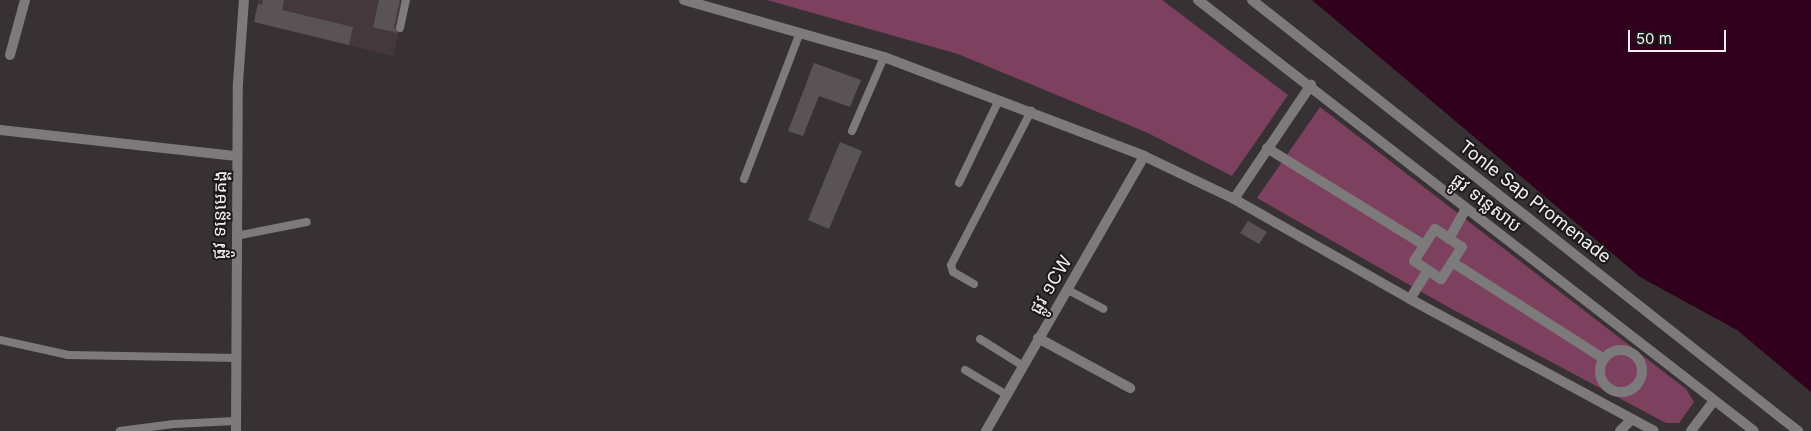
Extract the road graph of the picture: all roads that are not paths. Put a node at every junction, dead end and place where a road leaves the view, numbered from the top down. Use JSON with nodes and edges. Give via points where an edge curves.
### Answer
{"nodes":[{"id":1,"x":25,"y":0,"type":"edge"},
{"id":2,"x":244,"y":0,"type":"edge"},
{"id":3,"x":406,"y":0,"type":"edge"},
{"id":4,"x":684,"y":0,"type":"edge"},
{"id":5,"x":1198,"y":0,"type":"edge"},
{"id":6,"x":1252,"y":0,"type":"edge"},
{"id":7,"x":400,"y":28,"type":"dead end"},
{"id":8,"x":799,"y":35,"type":"junction"},
{"id":9,"x":10,"y":56,"type":"dead end"},
{"id":10,"x":884,"y":57,"type":"junction"},
{"id":11,"x":1311,"y":85,"type":"junction"},
{"id":12,"x":998,"y":100,"type":"junction"},
{"id":13,"x":1030,"y":111,"type":"junction"},
{"id":14,"x":0,"y":130,"type":"edge"},
{"id":15,"x":852,"y":131,"type":"dead end"},
{"id":16,"x":1267,"y":148,"type":"junction"},
{"id":17,"x":237,"y":156,"type":"junction"},
{"id":18,"x":1144,"y":156,"type":"junction"},
{"id":19,"x":744,"y":179,"type":"dead end"},
{"id":20,"x":959,"y":182,"type":"dead end"},
{"id":21,"x":1234,"y":199,"type":"junction"},
{"id":22,"x":1466,"y":208,"type":"junction"},
{"id":23,"x":307,"y":222,"type":"dead end"},
{"id":24,"x":236,"y":236,"type":"junction"},
{"id":25,"x":1449,"y":239,"type":"junction"},
{"id":26,"x":1424,"y":245,"type":"junction"},
{"id":27,"x":1452,"y":262,"type":"junction"},
{"id":28,"x":1428,"y":270,"type":"junction"},
{"id":29,"x":974,"y":284,"type":"dead end"},
{"id":30,"x":1068,"y":290,"type":"junction"},
{"id":31,"x":1410,"y":299,"type":"junction"},
{"id":32,"x":1103,"y":309,"type":"dead end"},
{"id":33,"x":1038,"y":338,"type":"junction"},
{"id":34,"x":980,"y":339,"type":"dead end"},
{"id":35,"x":0,"y":340,"type":"edge"},
{"id":36,"x":1641,"y":344,"type":"junction"},
{"id":37,"x":1633,"y":355,"type":"junction"},
{"id":38,"x":234,"y":358,"type":"junction"},
{"id":39,"x":1604,"y":359,"type":"junction"},
{"id":40,"x":1023,"y":366,"type":"junction"},
{"id":41,"x":965,"y":370,"type":"dead end"},
{"id":42,"x":1130,"y":388,"type":"dead end"},
{"id":43,"x":1610,"y":389,"type":"junction"},
{"id":44,"x":1007,"y":395,"type":"junction"},
{"id":45,"x":1714,"y":401,"type":"junction"},
{"id":46,"x":1602,"y":404,"type":"junction"},
{"id":47,"x":1632,"y":419,"type":"junction"},
{"id":48,"x":235,"y":426,"type":"edge"},
{"id":49,"x":988,"y":430,"type":"edge"},
{"id":50,"x":120,"y":431,"type":"edge"},
{"id":51,"x":1620,"y":431,"type":"edge"},
{"id":52,"x":1654,"y":431,"type":"edge"},
{"id":53,"x":1691,"y":431,"type":"edge"},
{"id":54,"x":1754,"y":431,"type":"edge"},
{"id":55,"x":1798,"y":431,"type":"edge"}],
"edges":[{"from":1,"to":9,"type":"street"},
{"from":2,"to":17,"type":"street","name":"ផ្លូវ ទន្លេមេគង្គ"},
{"from":3,"to":7,"type":"lane"},
{"from":4,"to":8,"type":"street"},
{"from":5,"to":11,"type":"street","name":"ផ្លូវ ទន្លេសាប"},
{"from":6,"to":55,"type":"street","name":"Tonle Sap Promenade"},
{"from":8,"to":10,"type":"street"},
{"from":8,"to":19,"type":"lane"},
{"from":10,"to":12,"type":"street"},
{"from":10,"to":15,"type":"lane"},
{"from":11,"to":16,"type":"street"},
{"from":11,"to":22,"type":"street","name":"ផ្លូវ ទន្លេសាប"},
{"from":12,"to":13,"type":"street"},
{"from":12,"to":20,"type":"lane"},
{"from":13,"to":18,"type":"street"},
{"from":13,"to":29,"type":"lane","via":[[950,265],[953,272]]},
{"from":14,"to":17,"type":"street"},
{"from":16,"to":21,"type":"street"},
{"from":16,"to":26,"type":"street"},
{"from":17,"to":24,"type":"street","name":"ផ្លូវ ទន្លេមេគង្គ"},
{"from":18,"to":21,"type":"street"},
{"from":18,"to":30,"type":"street","name":"ផ្លូវ ១CW"},
{"from":21,"to":31,"type":"street"},
{"from":22,"to":25,"type":"street"},
{"from":22,"to":36,"type":"street","name":"ផ្លូវ ទន្លេសាប"},
{"from":23,"to":24,"type":"lane"},
{"from":24,"to":38,"type":"street","name":"ផ្លូវ ទន្លេមេគង្គ"},
{"from":25,"to":26,"type":"street","via":[[1435,229]]},
{"from":25,"to":27,"type":"street","via":[[1462,247]]},
{"from":26,"to":28,"type":"street","via":[[1414,261]]},
{"from":27,"to":28,"type":"street","via":[[1441,278]]},
{"from":27,"to":39,"type":"street"},
{"from":28,"to":31,"type":"street"},
{"from":30,"to":32,"type":"lane"},
{"from":30,"to":33,"type":"street","name":"ផ្លូវ ១CW"},
{"from":31,"to":46,"type":"street"},
{"from":33,"to":40,"type":"street","name":"ផ្លូវ ១CW"},
{"from":33,"to":42,"type":"street"},
{"from":34,"to":40,"type":"lane"},
{"from":35,"to":38,"type":"lane","via":[[68,354]]},
{"from":36,"to":37,"type":"street"},
{"from":36,"to":45,"type":"street","name":"ផ្លូវ ទន្លេសាប"},
{"from":37,"to":39,"type":"street","via":[[1622,351]]},
{"from":37,"to":43,"type":"street","via":[[1642,370],[1638,383],[1623,392]]},
{"from":38,"to":48,"type":"street","name":"ផ្លូវ ទន្លេមេគង្គ"},
{"from":39,"to":43,"type":"street","via":[[1600,375]]},
{"from":40,"to":44,"type":"street","name":"ផ្លូវ ១CW"},
{"from":41,"to":44,"type":"lane"},
{"from":43,"to":46,"type":"street"},
{"from":44,"to":49,"type":"street","name":"ផ្លូវ ១CW"},
{"from":45,"to":53,"type":"street"},
{"from":45,"to":54,"type":"street","name":"ផ្លូវ ទន្លេសាប"},
{"from":46,"to":47,"type":"street"},
{"from":47,"to":51,"type":"street"},
{"from":47,"to":52,"type":"street"},
{"from":48,"to":50,"type":"lane","via":[[174,424]]}]}
